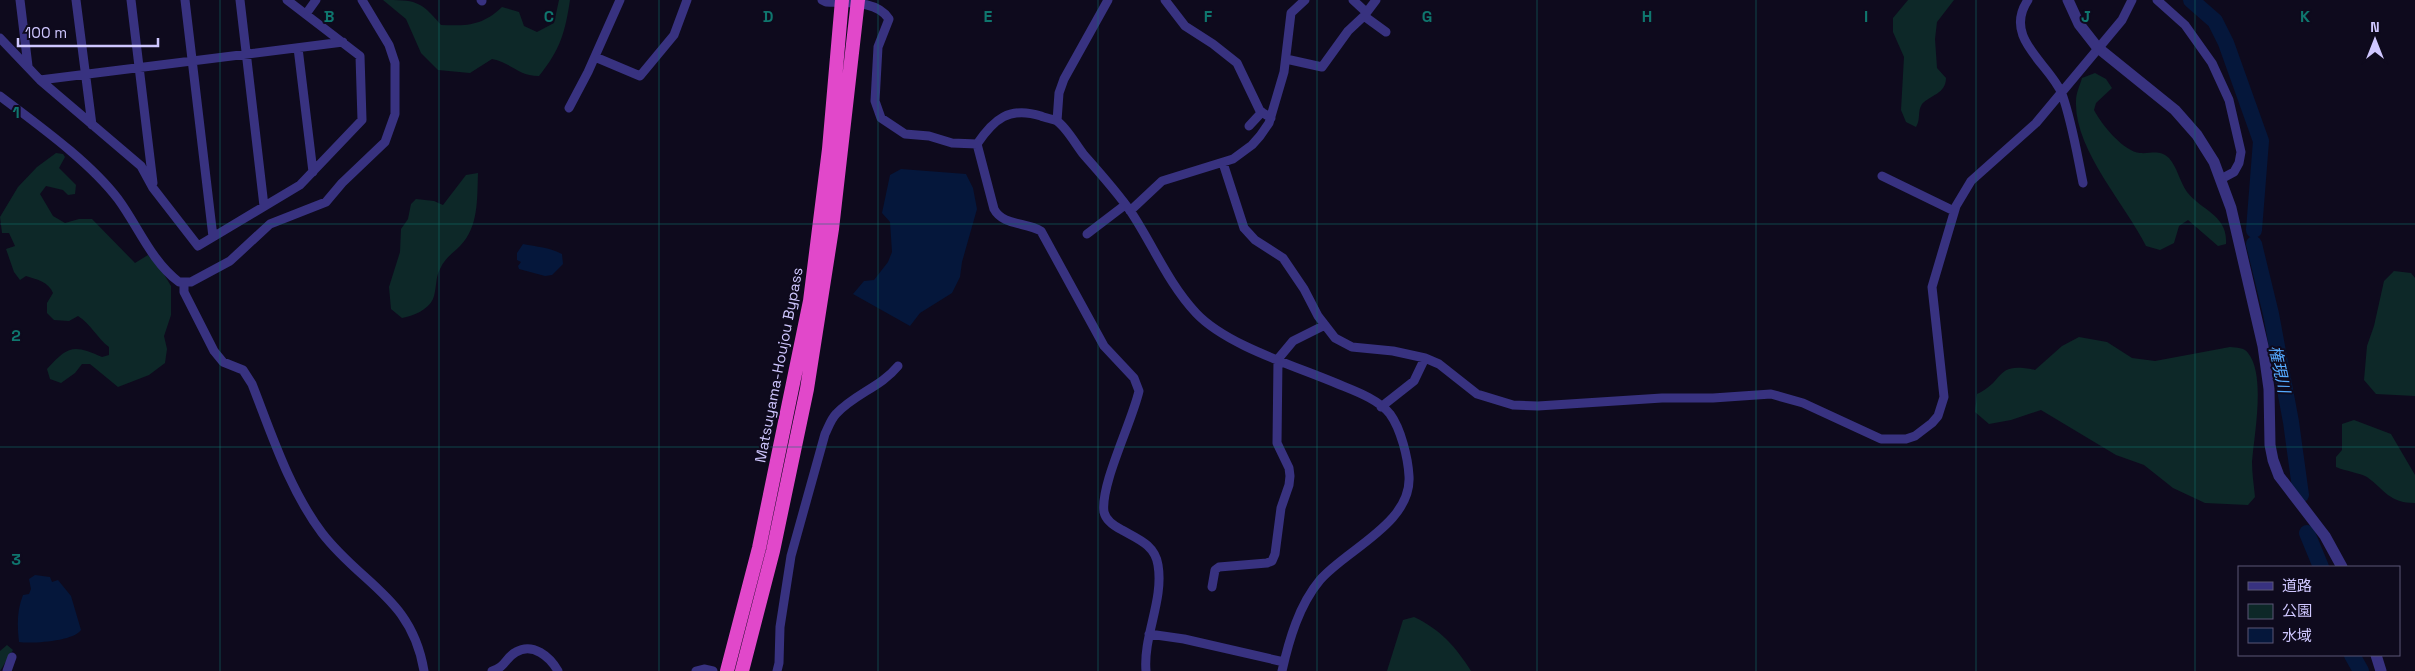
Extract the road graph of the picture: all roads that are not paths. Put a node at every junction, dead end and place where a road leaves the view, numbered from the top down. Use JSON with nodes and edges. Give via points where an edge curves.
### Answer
{"nodes":[{"id":1,"x":20,"y":0,"type":"edge"},
{"id":2,"x":76,"y":0,"type":"edge"},
{"id":3,"x":131,"y":0,"type":"edge"},
{"id":4,"x":185,"y":0,"type":"edge"},
{"id":5,"x":240,"y":0,"type":"edge"},
{"id":6,"x":287,"y":0,"type":"edge"},
{"id":7,"x":316,"y":0,"type":"edge"},
{"id":8,"x":362,"y":0,"type":"edge"},
{"id":9,"x":620,"y":0,"type":"edge"},
{"id":10,"x":687,"y":0,"type":"edge"},
{"id":11,"x":822,"y":0,"type":"edge"},
{"id":12,"x":1108,"y":0,"type":"edge"},
{"id":13,"x":1165,"y":0,"type":"edge"},
{"id":14,"x":1306,"y":0,"type":"edge"},
{"id":15,"x":1353,"y":0,"type":"edge"},
{"id":16,"x":1376,"y":0,"type":"edge"},
{"id":17,"x":2028,"y":0,"type":"edge"},
{"id":18,"x":2068,"y":0,"type":"edge"},
{"id":19,"x":2132,"y":0,"type":"edge"},
{"id":20,"x":2157,"y":0,"type":"edge"},
{"id":21,"x":842,"y":1,"type":"edge"},
{"id":22,"x":858,"y":2,"type":"edge"},
{"id":23,"x":306,"y":14,"type":"junction"},
{"id":24,"x":1365,"y":14,"type":"junction"},
{"id":25,"x":1386,"y":32,"type":"dead end"},
{"id":26,"x":0,"y":38,"type":"edge"},
{"id":27,"x":343,"y":42,"type":"junction"},
{"id":28,"x":2097,"y":47,"type":"junction"},
{"id":29,"x":298,"y":48,"type":"junction"},
{"id":30,"x":244,"y":54,"type":"junction"},
{"id":31,"x":595,"y":57,"type":"junction"},
{"id":32,"x":192,"y":60,"type":"junction"},
{"id":33,"x":1286,"y":60,"type":"junction"},
{"id":34,"x":28,"y":66,"type":"junction"},
{"id":35,"x":139,"y":66,"type":"junction"},
{"id":36,"x":86,"y":72,"type":"junction"},
{"id":37,"x":40,"y":80,"type":"junction"},
{"id":38,"x":2061,"y":91,"type":"junction"},
{"id":39,"x":0,"y":96,"type":"edge"},
{"id":40,"x":569,"y":108,"type":"dead end"},
{"id":41,"x":1262,"y":112,"type":"junction"},
{"id":42,"x":1271,"y":118,"type":"junction"},
{"id":43,"x":1057,"y":122,"type":"junction"},
{"id":44,"x":92,"y":125,"type":"junction"},
{"id":45,"x":1249,"y":126,"type":"dead end"},
{"id":46,"x":976,"y":144,"type":"junction"},
{"id":47,"x":1223,"y":163,"type":"junction"},
{"id":48,"x":313,"y":172,"type":"junction"},
{"id":49,"x":1882,"y":176,"type":"dead end"},
{"id":50,"x":2221,"y":179,"type":"junction"},
{"id":51,"x":2083,"y":183,"type":"dead end"},
{"id":52,"x":153,"y":188,"type":"junction"},
{"id":53,"x":264,"y":206,"type":"junction"},
{"id":54,"x":1128,"y":208,"type":"junction"},
{"id":55,"x":1954,"y":211,"type":"junction"},
{"id":56,"x":1087,"y":234,"type":"dead end"},
{"id":57,"x":213,"y":237,"type":"junction"},
{"id":58,"x":184,"y":283,"type":"junction"},
{"id":59,"x":1325,"y":325,"type":"junction"},
{"id":60,"x":1425,"y":358,"type":"junction"},
{"id":61,"x":1278,"y":359,"type":"junction"},
{"id":62,"x":898,"y":366,"type":"dead end"},
{"id":63,"x":1382,"y":407,"type":"junction"},
{"id":64,"x":759,"y":548,"type":"junction"},
{"id":65,"x":773,"y":551,"type":"junction"},
{"id":66,"x":791,"y":556,"type":"junction"},
{"id":67,"x":2341,"y":566,"type":"edge"},
{"id":68,"x":1212,"y":587,"type":"dead end"},
{"id":69,"x":1149,"y":634,"type":"junction"},
{"id":70,"x":2376,"y":656,"type":"edge"},
{"id":71,"x":12,"y":657,"type":"dead end"},
{"id":72,"x":1283,"y":666,"type":"edge"},
{"id":73,"x":7,"y":671,"type":"edge"},
{"id":74,"x":424,"y":671,"type":"edge"},
{"id":75,"x":492,"y":671,"type":"edge"},
{"id":76,"x":558,"y":671,"type":"edge"},
{"id":77,"x":728,"y":671,"type":"edge"},
{"id":78,"x":742,"y":671,"type":"edge"},
{"id":79,"x":777,"y":671,"type":"edge"},
{"id":80,"x":1146,"y":671,"type":"edge"},
{"id":81,"x":2381,"y":671,"type":"edge"}],
"edges":[{"from":1,"to":34,"type":"street"},
{"from":2,"to":36,"type":"street"},
{"from":3,"to":35,"type":"street"},
{"from":4,"to":32,"type":"street"},
{"from":5,"to":30,"type":"street"},
{"from":6,"to":23,"type":"street"},
{"from":7,"to":23,"type":"street"},
{"from":8,"to":58,"type":"street","via":[[389,45],[395,63],[395,114],[385,142],[326,202],[270,224],[230,261],[192,282]]},
{"from":9,"to":31,"type":"street"},
{"from":10,"to":31,"type":"street","via":[[674,35],[640,76]]},
{"from":11,"to":21,"type":"street"},
{"from":12,"to":43,"type":"street","via":[[1064,79],[1059,93]]},
{"from":13,"to":41,"type":"street","via":[[1185,26],[1237,63]]},
{"from":14,"to":33,"type":"street","via":[[1291,13]]},
{"from":15,"to":24,"type":"street"},
{"from":16,"to":24,"type":"street"},
{"from":17,"to":38,"type":"street","via":[[2023,8],[2021,25],[2026,42]]},
{"from":18,"to":28,"type":"street","via":[[2079,24]]},
{"from":19,"to":28,"type":"street","via":[[2122,20]]},
{"from":20,"to":50,"type":"street","via":[[2186,25],[2212,63],[2229,100],[2240,152],[2239,163],[2234,172]]},
{"from":21,"to":22,"type":"street"},
{"from":21,"to":64,"type":"highway","name":"Matsuyama-Houjou Bypass","via":[[829,149],[810,301]]},
{"from":22,"to":46,"type":"street","via":[[884,10],[889,19],[878,46],[875,101],[881,118],[905,134]]},
{"from":22,"to":65,"type":"highway","name":"Matsuyama-Houjou Bypass","via":[[822,296]]},
{"from":23,"to":27,"type":"street"},
{"from":24,"to":25,"type":"street"},
{"from":24,"to":33,"type":"street","via":[[1322,67]]},
{"from":26,"to":34,"type":"street"},
{"from":27,"to":29,"type":"street"},
{"from":27,"to":48,"type":"street","via":[[360,56],[362,120]]},
{"from":28,"to":38,"type":"street"},
{"from":28,"to":50,"type":"street","via":[[2175,110],[2206,148]]},
{"from":29,"to":30,"type":"street"},
{"from":29,"to":48,"type":"street"},
{"from":30,"to":32,"type":"street"},
{"from":30,"to":53,"type":"street"},
{"from":31,"to":40,"type":"street"},
{"from":32,"to":35,"type":"street"},
{"from":32,"to":57,"type":"street"},
{"from":33,"to":42,"type":"street"},
{"from":34,"to":37,"type":"street"},
{"from":35,"to":36,"type":"street"},
{"from":35,"to":52,"type":"street"},
{"from":36,"to":37,"type":"street"},
{"from":36,"to":44,"type":"street"},
{"from":37,"to":44,"type":"street"},
{"from":38,"to":51,"type":"street"},
{"from":38,"to":55,"type":"street","via":[[2021,138],[1971,181]]},
{"from":39,"to":58,"type":"street","via":[[95,172],[167,270]]},
{"from":41,"to":42,"type":"street"},
{"from":41,"to":45,"type":"street"},
{"from":42,"to":47,"type":"street","via":[[1252,145]]},
{"from":43,"to":46,"type":"street","via":[[1016,112],[1000,118]]},
{"from":43,"to":54,"type":"street"},
{"from":44,"to":52,"type":"street","via":[[141,166]]},
{"from":46,"to":69,"type":"street","via":[[998,216],[1031,225],[1040,231],[1104,346],[1134,378],[1139,391],[1107,486],[1104,513],[1110,523],[1149,546],[1158,563],[1158,585]]},
{"from":47,"to":54,"type":"street","via":[[1172,176]]},
{"from":47,"to":59,"type":"street","via":[[1244,228],[1255,240],[1283,258]]},
{"from":48,"to":53,"type":"street"},
{"from":49,"to":55,"type":"street"},
{"from":50,"to":67,"type":"street","via":[[2233,215],[2267,367],[2273,460],[2279,476],[2325,536]]},
{"from":52,"to":57,"type":"street","via":[[198,246]]},
{"from":53,"to":57,"type":"street"},
{"from":54,"to":56,"type":"street"},
{"from":54,"to":61,"type":"street","via":[[1156,257],[1197,314],[1224,335]]},
{"from":55,"to":60,"type":"street","via":[[1932,287],[1944,397],[1938,416],[1932,423],[1906,440],[1881,440],[1803,403],[1771,394],[1513,405],[1477,394],[1439,364]]},
{"from":58,"to":74,"type":"street","via":[[184,292],[214,351],[223,362],[243,370],[252,384],[296,492],[327,538],[399,608],[416,639]]},
{"from":59,"to":60,"type":"street","via":[[1335,338],[1352,347]]},
{"from":59,"to":61,"type":"street","via":[[1293,341]]},
{"from":60,"to":63,"type":"street","via":[[1414,381]]},
{"from":61,"to":63,"type":"street","via":[[1357,392]]},
{"from":61,"to":68,"type":"street","via":[[1277,444],[1290,476],[1281,508],[1276,554],[1272,561],[1266,563],[1219,567],[1215,570]]},
{"from":62,"to":66,"type":"street","via":[[834,416],[825,434]]},
{"from":63,"to":72,"type":"street","via":[[1397,427],[1405,456],[1409,476],[1404,503],[1386,525],[1320,580],[1300,612]]},
{"from":64,"to":65,"type":"street"},
{"from":64,"to":77,"type":"highway","name":"Matsuyama-Houjou Bypass"},
{"from":65,"to":66,"type":"street"},
{"from":65,"to":78,"type":"highway","name":"Matsuyama-Houjou Bypass"},
{"from":66,"to":79,"type":"street"},
{"from":69,"to":72,"type":"street","via":[[1184,639]]},
{"from":69,"to":80,"type":"street"},
{"from":70,"to":81,"type":"street"},
{"from":71,"to":73,"type":"street"},
{"from":75,"to":76,"type":"street","via":[[504,666],[515,652],[524,649],[548,657]]}]}
